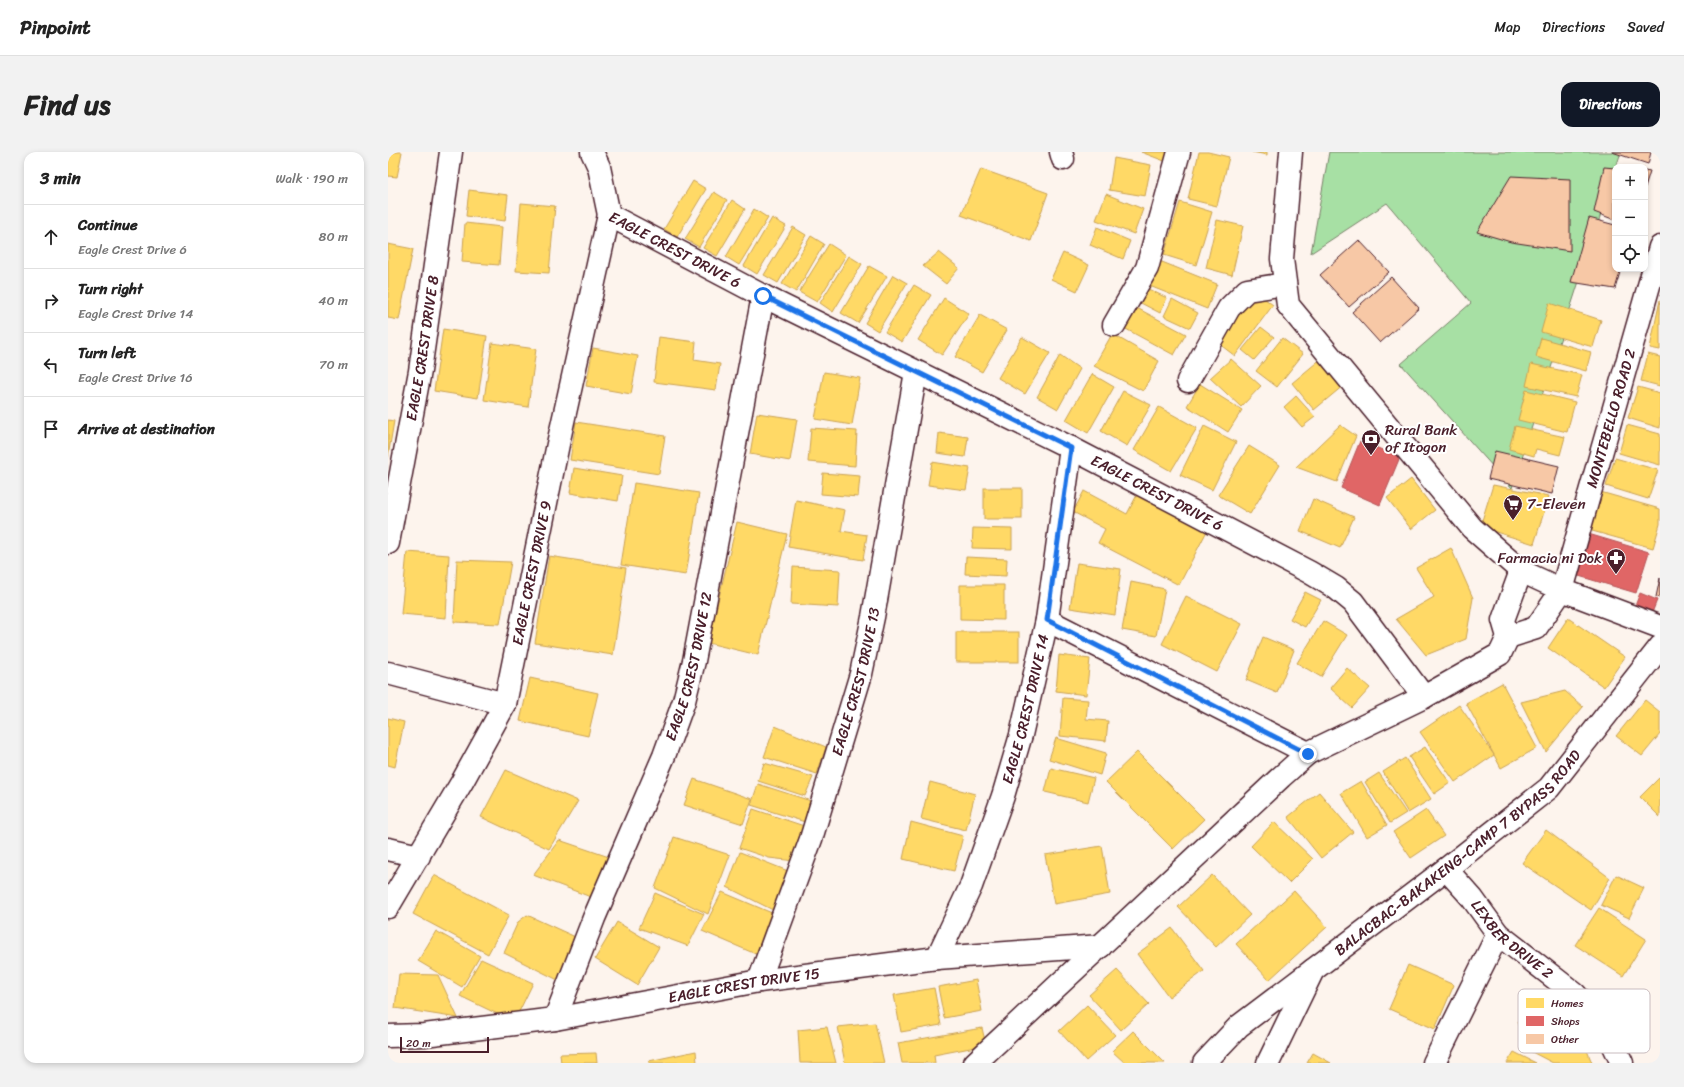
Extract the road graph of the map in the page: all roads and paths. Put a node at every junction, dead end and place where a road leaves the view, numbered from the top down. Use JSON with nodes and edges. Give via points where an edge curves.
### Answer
{"nodes":[{"id":1,"x":451,"y":152,"type":"edge"},
{"id":2,"x":592,"y":152,"type":"edge"},
{"id":3,"x":1179,"y":152,"type":"edge"},
{"id":4,"x":1291,"y":152,"type":"edge"},
{"id":5,"x":609,"y":215,"type":"junction"},
{"id":6,"x":1660,"y":246,"type":"edge"},
{"id":7,"x":1285,"y":284,"type":"junction"},
{"id":8,"x":763,"y":296,"type":"junction"},
{"id":9,"x":1114,"y":325,"type":"dead end"},
{"id":10,"x":916,"y":372,"type":"junction"},
{"id":11,"x":1188,"y":381,"type":"dead end"},
{"id":12,"x":1071,"y":448,"type":"junction"},
{"id":13,"x":388,"y":543,"type":"edge"},
{"id":14,"x":1521,"y":571,"type":"junction"},
{"id":15,"x":1562,"y":590,"type":"junction"},
{"id":16,"x":1047,"y":620,"type":"junction"},
{"id":17,"x":1660,"y":627,"type":"edge"},
{"id":18,"x":1508,"y":637,"type":"junction"},
{"id":19,"x":1660,"y":647,"type":"edge"},
{"id":20,"x":388,"y":673,"type":"edge"},
{"id":21,"x":1424,"y":697,"type":"junction"},
{"id":22,"x":505,"y":704,"type":"junction"},
{"id":23,"x":1308,"y":754,"type":"junction"},
{"id":24,"x":388,"y":850,"type":"edge"},
{"id":25,"x":419,"y":856,"type":"junction"},
{"id":26,"x":1446,"y":869,"type":"junction"},
{"id":27,"x":388,"y":907,"type":"edge"},
{"id":28,"x":1498,"y":934,"type":"junction"},
{"id":29,"x":1101,"y":946,"type":"junction"},
{"id":30,"x":938,"y":958,"type":"junction"},
{"id":31,"x":1313,"y":970,"type":"junction"},
{"id":32,"x":759,"y":981,"type":"junction"},
{"id":33,"x":1569,"y":989,"type":"edge"},
{"id":34,"x":555,"y":1019,"type":"junction"},
{"id":35,"x":388,"y":1036,"type":"edge"},
{"id":36,"x":1617,"y":1053,"type":"edge"},
{"id":37,"x":975,"y":1063,"type":"edge"},
{"id":38,"x":1204,"y":1063,"type":"edge"},
{"id":39,"x":1268,"y":1063,"type":"edge"},
{"id":40,"x":1434,"y":1063,"type":"edge"},
{"id":41,"x":1622,"y":1063,"type":"edge"}],
"edges":[{"from":1,"to":13,"type":"street","name":"EAGLE CREST DRIVE 8","via":[[420,371]]},
{"from":2,"to":5,"type":"street","name":"EAGLE CREST DRIVE 6","via":[[599,167]]},
{"from":3,"to":9,"type":"street","via":[[1146,268]]},
{"from":4,"to":7,"type":"street","via":[[1282,259]]},
{"from":5,"to":8,"type":"street","name":"EAGLE CREST DRIVE 6"},
{"from":5,"to":22,"type":"street","name":"EAGLE CREST DRIVE 9","via":[[558,444]]},
{"from":6,"to":15,"type":"street","name":"MONTEBELLO ROAD 2"},
{"from":7,"to":11,"type":"street","via":[[1247,290],[1229,308]]},
{"from":7,"to":14,"type":"street","via":[[1288,305],[1472,528]]},
{"from":8,"to":10,"type":"street","name":"EAGLE CREST DRIVE 6"},
{"from":8,"to":34,"type":"street","name":"EAGLE CREST DRIVE 12","via":[[694,661],[684,701],[664,756],[594,918]]},
{"from":10,"to":12,"type":"street","name":"EAGLE CREST DRIVE 6"},
{"from":10,"to":32,"type":"street","name":"EAGLE CREST DRIVE 13","via":[[861,674],[811,839]]},
{"from":12,"to":16,"type":"street","name":"EAGLE CREST DRIVE 14"},
{"from":12,"to":21,"type":"street","name":"EAGLE CREST DRIVE 6","via":[[1336,588],[1353,602]]},
{"from":14,"to":15,"type":"street"},
{"from":14,"to":18,"type":"street","via":[[1503,620]]},
{"from":15,"to":17,"type":"street"},
{"from":15,"to":18,"type":"street","name":"MONTEBELLO ROAD 2","via":[[1536,628]]},
{"from":16,"to":23,"type":"street"},
{"from":16,"to":30,"type":"street","name":"EAGLE CREST DRIVE 14","via":[[1021,735],[1003,796],[971,886]]},
{"from":18,"to":21,"type":"street","via":[[1500,654]]},
{"from":19,"to":26,"type":"street","name":"BALACBAC-BAKAKENG-CAMP 7 BYPASS ROAD","via":[[1548,788]]},
{"from":20,"to":22,"type":"street"},
{"from":21,"to":23,"type":"street"},
{"from":22,"to":25,"type":"street","name":"EAGLE CREST DRIVE 9"},
{"from":23,"to":29,"type":"street","via":[[1281,776]]},
{"from":24,"to":25,"type":"street"},
{"from":25,"to":27,"type":"street","name":"EAGLE CREST DRIVE 9"},
{"from":26,"to":28,"type":"street","name":"LEXBER DRIVE 2","via":[[1472,898]]},
{"from":26,"to":31,"type":"street","name":"BALACBAC-BAKAKENG-CAMP 7 BYPASS ROAD"},
{"from":28,"to":33,"type":"street","name":"LEXBER DRIVE 2"},
{"from":28,"to":40,"type":"street"},
{"from":29,"to":30,"type":"street","name":"EAGLE CREST DRIVE 15"},
{"from":29,"to":37,"type":"street"},
{"from":30,"to":32,"type":"street","name":"EAGLE CREST DRIVE 15"},
{"from":31,"to":38,"type":"street","via":[[1239,1026]]},
{"from":31,"to":39,"type":"street","name":"BALACBAC-BAKAKENG-CAMP 7 BYPASS ROAD"},
{"from":32,"to":34,"type":"street","name":"EAGLE CREST DRIVE 15"},
{"from":34,"to":35,"type":"street","name":"EAGLE CREST DRIVE 15","via":[[424,1035]]},
{"from":36,"to":41,"type":"street","name":"LEXBER DRIVE 2"}]}
